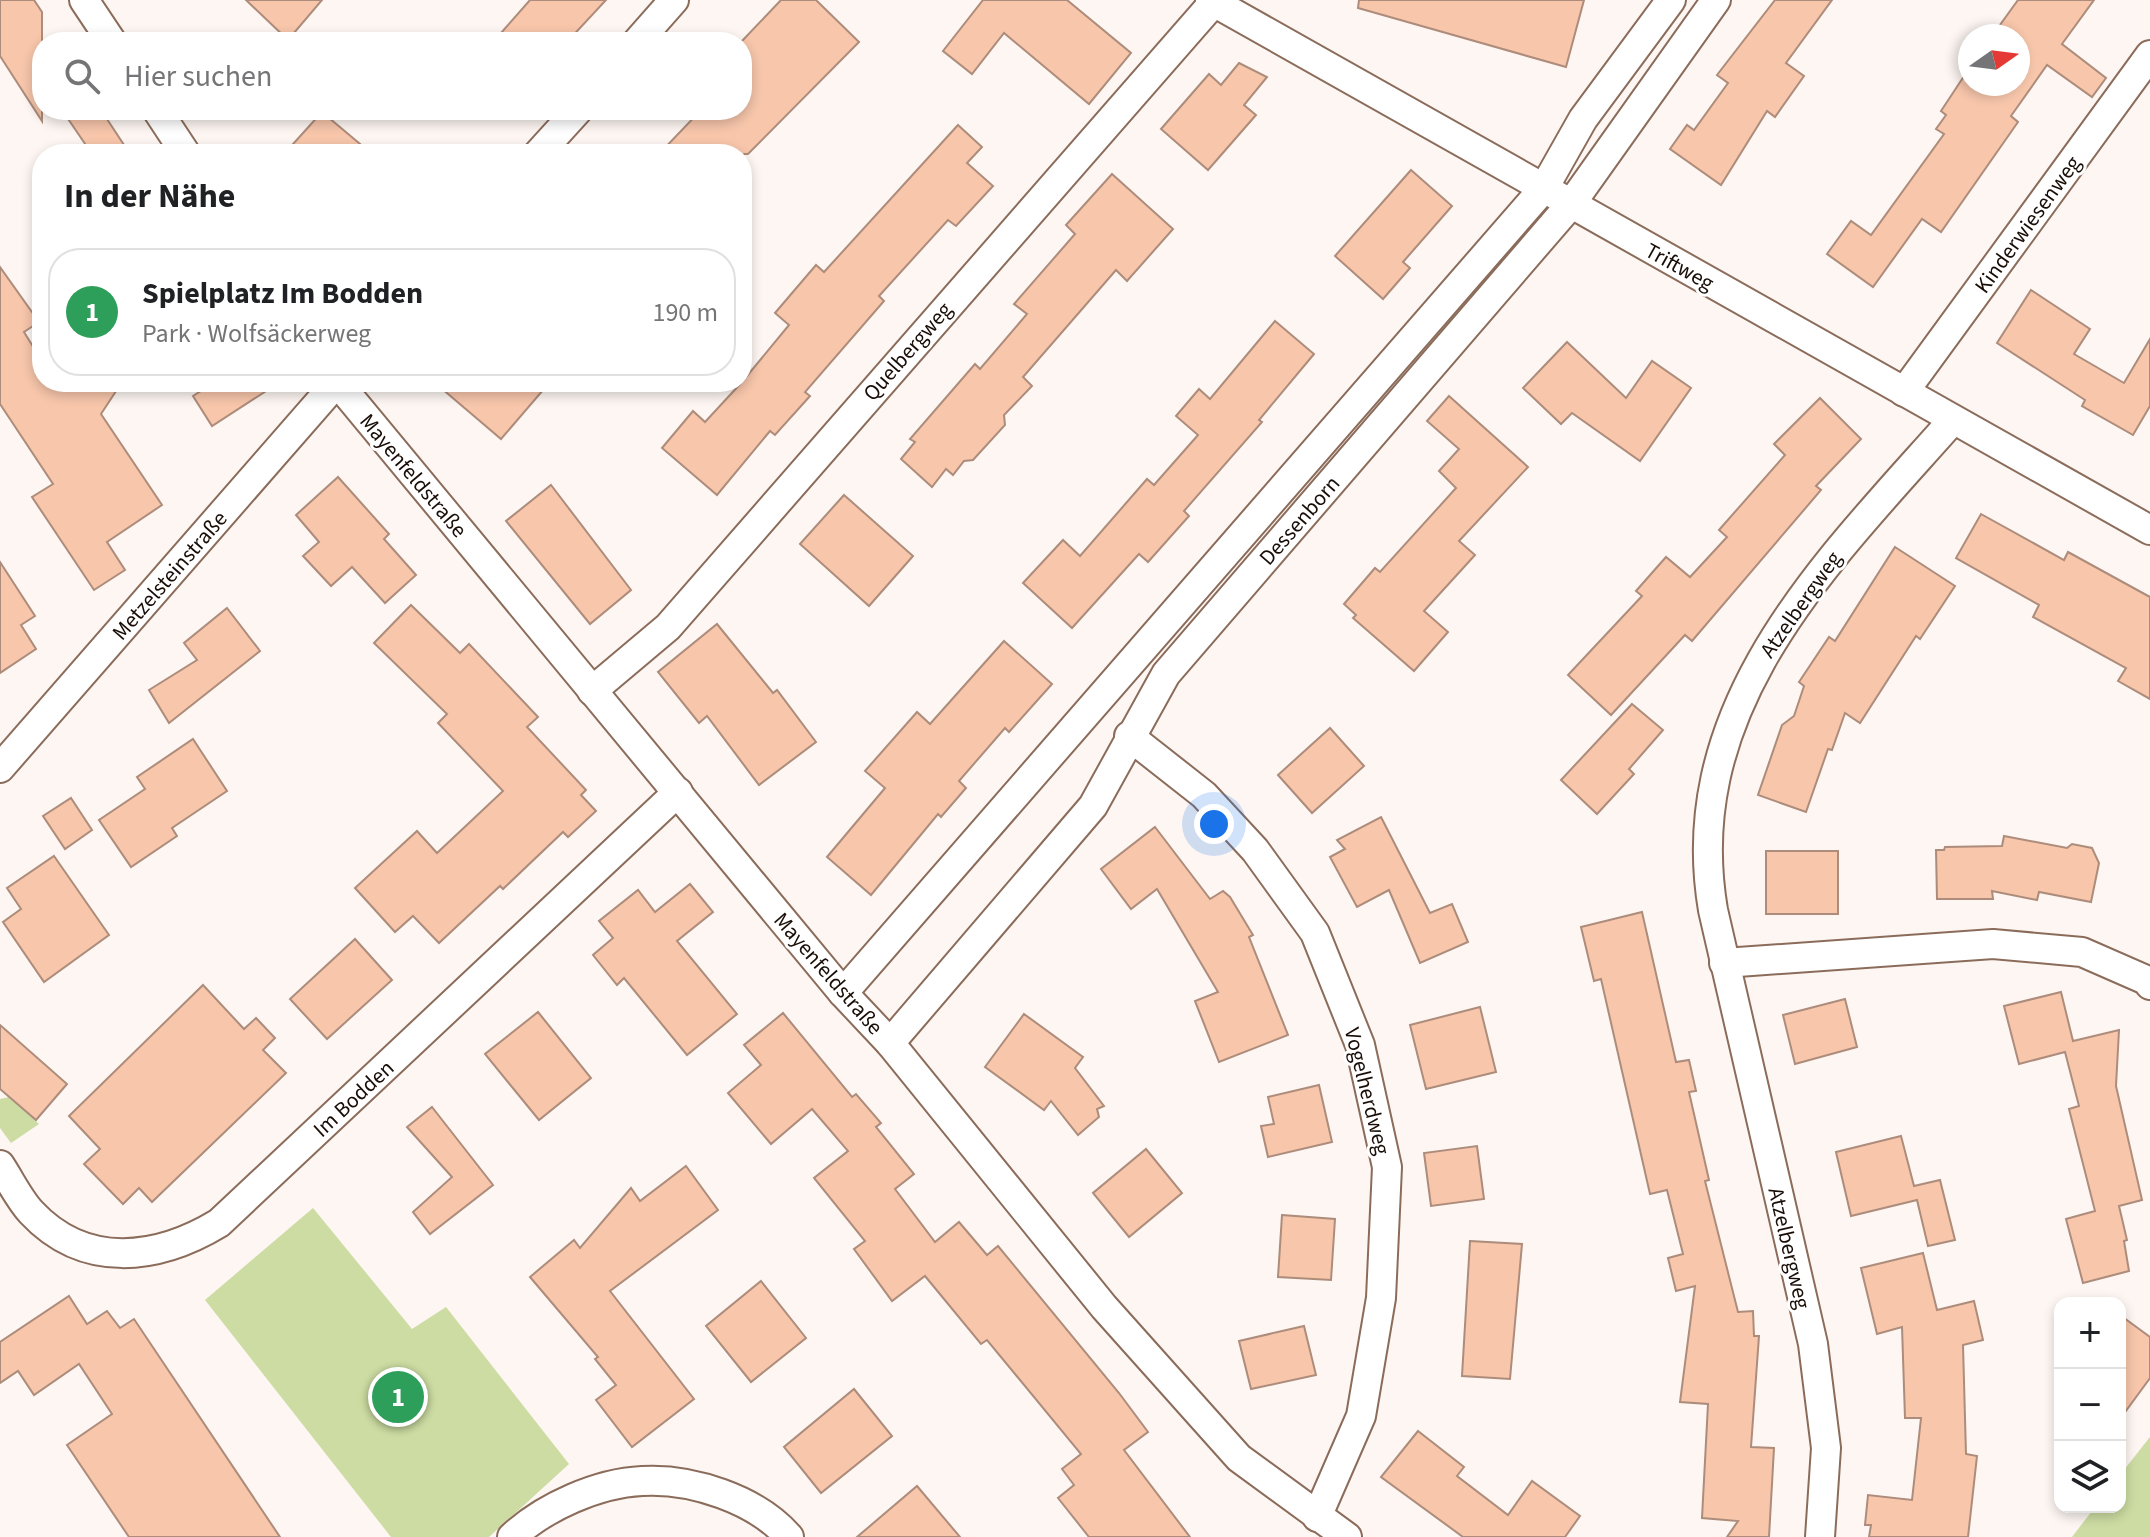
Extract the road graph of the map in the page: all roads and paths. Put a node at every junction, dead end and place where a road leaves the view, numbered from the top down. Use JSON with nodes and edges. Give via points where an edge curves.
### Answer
{"nodes":[{"id":1,"x":84,"y":0,"type":"edge"},
{"id":2,"x":674,"y":0,"type":"edge"},
{"id":3,"x":1671,"y":0,"type":"edge"},
{"id":4,"x":1716,"y":0,"type":"edge"},
{"id":5,"x":1212,"y":1,"type":"edge"},
{"id":6,"x":105,"y":32,"type":"edge"},
{"id":7,"x":646,"y":32,"type":"edge"},
{"id":8,"x":2150,"y":55,"type":"edge"},
{"id":9,"x":164,"y":120,"type":"edge"},
{"id":10,"x":569,"y":120,"type":"edge"},
{"id":11,"x":179,"y":144,"type":"edge"},
{"id":12,"x":547,"y":144,"type":"edge"},
{"id":13,"x":1544,"y":188,"type":"junction"},
{"id":14,"x":1571,"y":204,"type":"junction"},
{"id":15,"x":328,"y":392,"type":"edge"},
{"id":16,"x":345,"y":392,"type":"edge"},
{"id":17,"x":1904,"y":392,"type":"junction"},
{"id":18,"x":1952,"y":421,"type":"junction"},
{"id":19,"x":2150,"y":530,"type":"edge"},
{"id":20,"x":592,"y":691,"type":"junction"},
{"id":21,"x":1129,"y":736,"type":"junction"},
{"id":22,"x":0,"y":768,"type":"edge"},
{"id":23,"x":678,"y":792,"type":"junction"},
{"id":24,"x":1724,"y":963,"type":"junction"},
{"id":25,"x":2150,"y":985,"type":"edge"},
{"id":26,"x":843,"y":993,"type":"junction"},
{"id":27,"x":890,"y":1043,"type":"junction"},
{"id":28,"x":0,"y":1165,"type":"edge"},
{"id":29,"x":1317,"y":1517,"type":"junction"},
{"id":30,"x":512,"y":1537,"type":"edge"},
{"id":31,"x":789,"y":1537,"type":"edge"},
{"id":32,"x":1347,"y":1537,"type":"edge"},
{"id":33,"x":1820,"y":1537,"type":"edge"}],
"edges":[{"from":1,"to":6,"type":"street"},
{"from":2,"to":7,"type":"street"},
{"from":3,"to":13,"type":"street","name":"Dessenborn","via":[[1583,119]]},
{"from":4,"to":14,"type":"street","name":"Dessenborn"},
{"from":5,"to":13,"type":"street","name":"Triftweg"},
{"from":5,"to":20,"type":"street","name":"Quelbergweg","via":[[668,627]]},
{"from":8,"to":17,"type":"street","name":"Kinderwiesenweg"},
{"from":9,"to":11,"type":"street"},
{"from":10,"to":12,"type":"street"},
{"from":13,"to":14,"type":"street","name":"Triftweg"},
{"from":13,"to":26,"type":"street","name":"Dessenborn"},
{"from":14,"to":17,"type":"street","name":"Triftweg"},
{"from":14,"to":21,"type":"street","name":"Dessenborn","via":[[1166,674]]},
{"from":15,"to":22,"type":"street","name":"Metzelsteinstraße"},
{"from":16,"to":20,"type":"street","name":"Mayenfeldstraße"},
{"from":17,"to":18,"type":"street","name":"Triftweg"},
{"from":18,"to":19,"type":"street","name":"Triftweg"},
{"from":18,"to":24,"type":"street","name":"Atzelbergweg","via":[[1831,558],[1768,645],[1740,701],[1717,766],[1709,811],[1708,880]]},
{"from":20,"to":23,"type":"street","name":"Mayenfeldstraße"},
{"from":21,"to":27,"type":"street","name":"Dessenborn","via":[[1093,806]]},
{"from":21,"to":29,"type":"street","name":"Vogelherdweg","via":[[1204,795],[1255,850],[1315,933],[1360,1045],[1387,1167],[1381,1298],[1361,1416]]},
{"from":23,"to":26,"type":"street","name":"Mayenfeldstraße"},
{"from":23,"to":28,"type":"street","name":"Im Bodden","via":[[219,1223],[192,1240],[148,1254],[106,1254],[62,1237],[31,1212]]},
{"from":24,"to":25,"type":"street","via":[[1993,944],[2082,952]]},
{"from":24,"to":33,"type":"street","name":"Atzelbergweg","via":[[1813,1344],[1826,1448]]},
{"from":26,"to":27,"type":"street","name":"Mayenfeldstraße"},
{"from":27,"to":29,"type":"street","name":"Mayenfeldstraße","via":[[1104,1307],[1239,1458]]},
{"from":29,"to":32,"type":"street","name":"Mayenfeldstraße"},
{"from":30,"to":31,"type":"street","via":[[552,1509],[593,1491],[641,1481],[691,1486],[740,1500]]}]}
